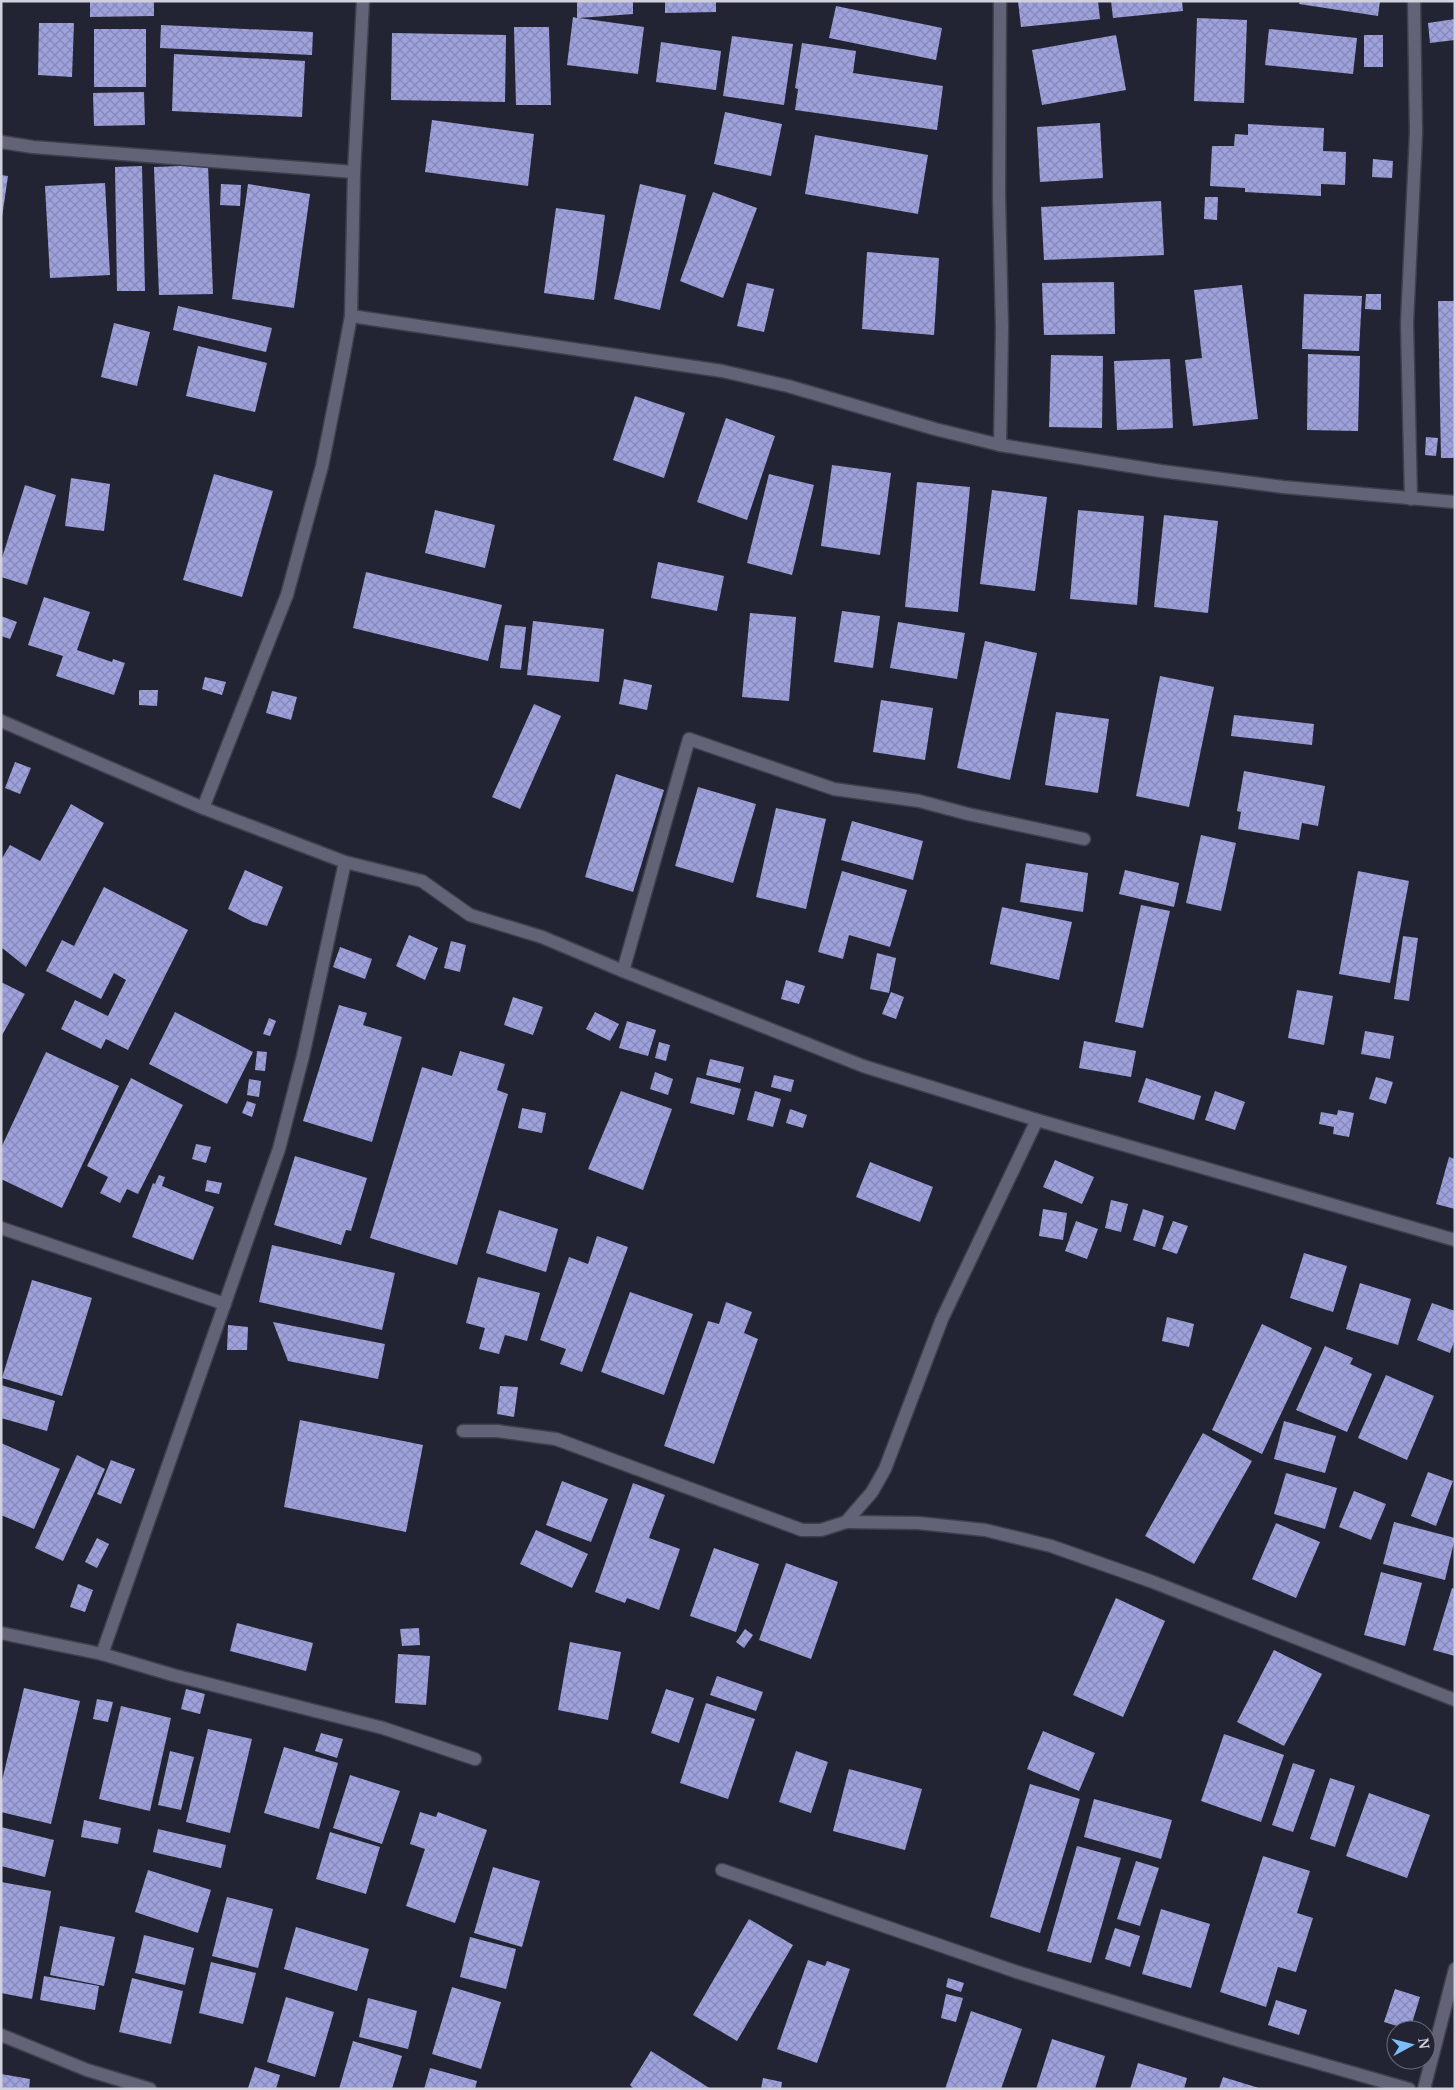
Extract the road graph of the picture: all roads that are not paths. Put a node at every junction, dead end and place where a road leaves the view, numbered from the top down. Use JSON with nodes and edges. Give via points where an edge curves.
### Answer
{"nodes":[{"id":1,"x":363,"y":1,"type":"edge"},
{"id":2,"x":1000,"y":1,"type":"edge"},
{"id":3,"x":1414,"y":1,"type":"edge"},
{"id":4,"x":1,"y":142,"type":"edge"},
{"id":5,"x":354,"y":172,"type":"junction"},
{"id":6,"x":351,"y":316,"type":"junction"},
{"id":7,"x":1000,"y":445,"type":"junction"},
{"id":8,"x":1411,"y":499,"type":"junction"},
{"id":9,"x":1455,"y":502,"type":"edge"},
{"id":10,"x":1,"y":721,"type":"edge"},
{"id":11,"x":203,"y":808,"type":"junction"},
{"id":12,"x":1084,"y":839,"type":"dead end"},
{"id":13,"x":345,"y":862,"type":"junction"},
{"id":14,"x":623,"y":971,"type":"junction"},
{"id":15,"x":1037,"y":1120,"type":"junction"},
{"id":16,"x":1,"y":1228,"type":"edge"},
{"id":17,"x":1455,"y":1240,"type":"edge"},
{"id":18,"x":225,"y":1304,"type":"junction"},
{"id":19,"x":463,"y":1431,"type":"dead end"},
{"id":20,"x":846,"y":1522,"type":"junction"},
{"id":21,"x":1,"y":1633,"type":"edge"},
{"id":22,"x":102,"y":1654,"type":"junction"},
{"id":23,"x":1455,"y":1700,"type":"edge"},
{"id":24,"x":475,"y":1759,"type":"dead end"},
{"id":25,"x":722,"y":1870,"type":"dead end"},
{"id":26,"x":1455,"y":1969,"type":"edge"},
{"id":27,"x":1,"y":2035,"type":"edge"},
{"id":28,"x":150,"y":2089,"type":"edge"},
{"id":29,"x":1409,"y":2089,"type":"edge"},
{"id":30,"x":1424,"y":2089,"type":"edge"}],
"edges":[{"from":1,"to":5,"type":"street"},
{"from":2,"to":7,"type":"street"},
{"from":3,"to":8,"type":"street","via":[[1416,133],[1407,323]]},
{"from":4,"to":5,"type":"street"},
{"from":5,"to":6,"type":"street"},
{"from":6,"to":7,"type":"street","via":[[722,371]]},
{"from":6,"to":11,"type":"street","via":[[322,466],[287,595]]},
{"from":7,"to":8,"type":"street","via":[[1161,471]]},
{"from":8,"to":9,"type":"street"},
{"from":10,"to":11,"type":"street"},
{"from":11,"to":13,"type":"street"},
{"from":12,"to":14,"type":"street","via":[[919,801],[834,789],[689,739]]},
{"from":13,"to":14,"type":"street","via":[[422,881],[470,915],[542,937]]},
{"from":13,"to":18,"type":"street","via":[[303,1056],[279,1149]]},
{"from":14,"to":15,"type":"street","via":[[863,1066]]},
{"from":15,"to":17,"type":"street"},
{"from":15,"to":20,"type":"street","via":[[942,1319],[885,1469],[872,1492]]},
{"from":16,"to":18,"type":"street"},
{"from":18,"to":22,"type":"street"},
{"from":19,"to":20,"type":"street","via":[[497,1430],[556,1439],[802,1530],[820,1530]]},
{"from":20,"to":23,"type":"street","via":[[918,1523],[985,1530],[1051,1546],[1153,1582]]},
{"from":21,"to":22,"type":"street"},
{"from":22,"to":24,"type":"street","via":[[383,1728]]},
{"from":25,"to":29,"type":"street","via":[[1017,1972]]},
{"from":26,"to":30,"type":"street"},
{"from":27,"to":28,"type":"street","via":[[87,2070]]}]}
